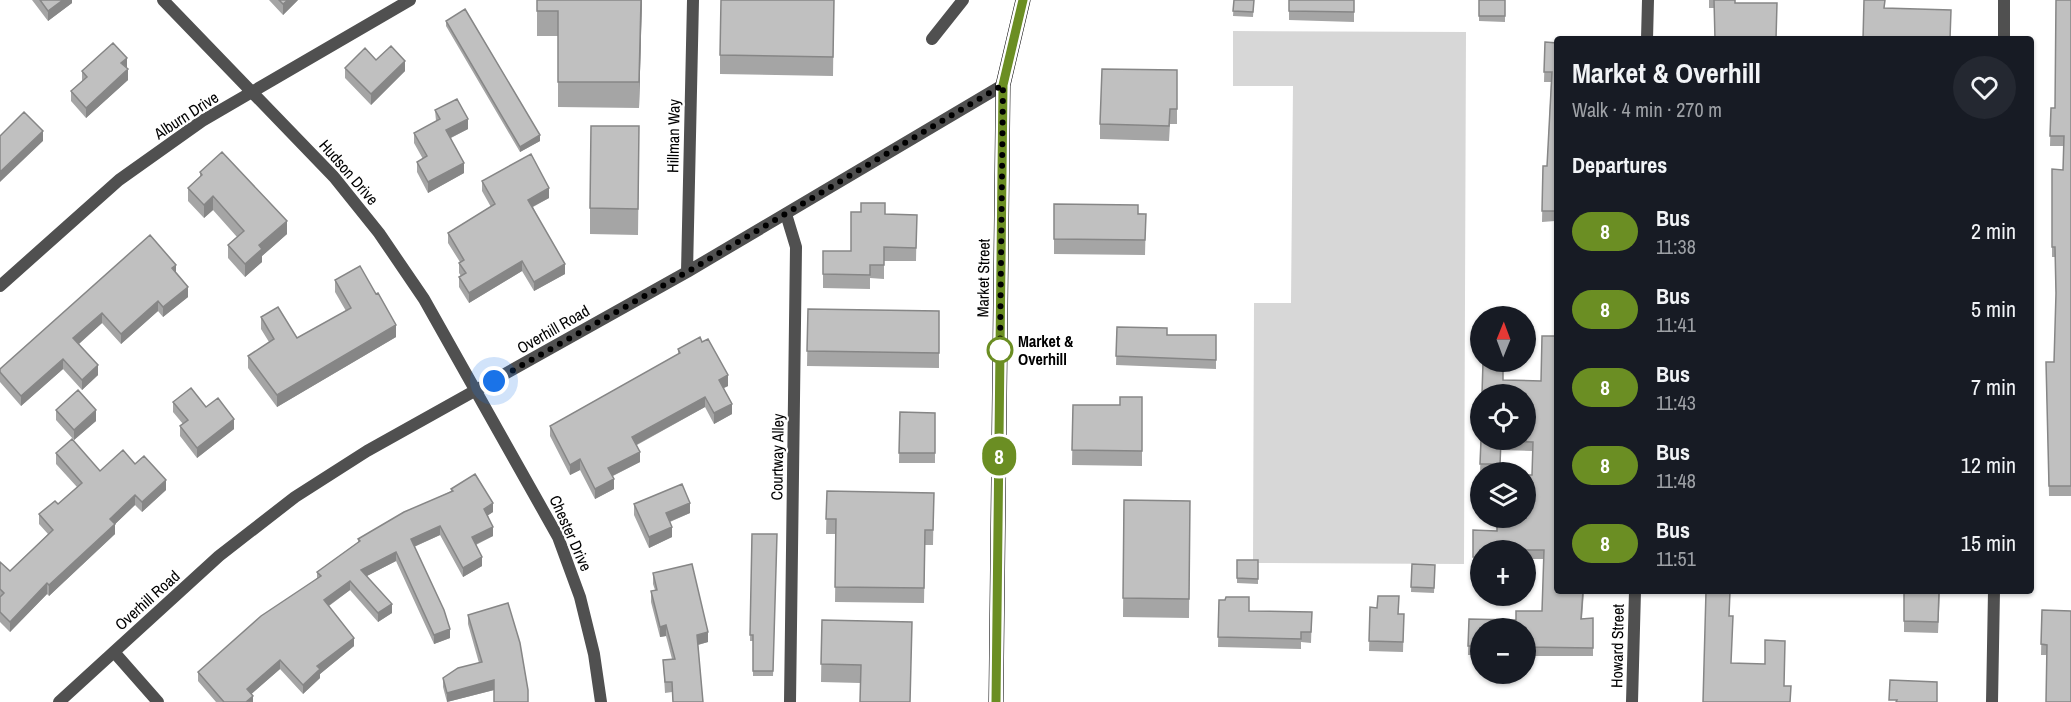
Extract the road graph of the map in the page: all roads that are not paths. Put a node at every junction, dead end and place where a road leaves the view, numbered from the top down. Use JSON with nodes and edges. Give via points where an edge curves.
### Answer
{"nodes":[{"id":1,"x":163,"y":0,"type":"edge"},
{"id":2,"x":410,"y":0,"type":"edge"},
{"id":3,"x":693,"y":0,"type":"edge"},
{"id":4,"x":963,"y":0,"type":"edge"},
{"id":5,"x":1023,"y":0,"type":"edge"},
{"id":6,"x":1648,"y":0,"type":"edge"},
{"id":7,"x":2004,"y":0,"type":"edge"},
{"id":8,"x":1647,"y":36,"type":"edge"},
{"id":9,"x":2004,"y":36,"type":"edge"},
{"id":10,"x":932,"y":39,"type":"dead end"},
{"id":11,"x":1003,"y":85,"type":"junction"},
{"id":12,"x":254,"y":93,"type":"junction"},
{"id":13,"x":786,"y":214,"type":"junction"},
{"id":14,"x":687,"y":272,"type":"junction"},
{"id":15,"x":0,"y":286,"type":"edge"},
{"id":16,"x":477,"y":391,"type":"junction"},
{"id":17,"x":1635,"y":594,"type":"edge"},
{"id":18,"x":1994,"y":594,"type":"edge"},
{"id":19,"x":114,"y":652,"type":"junction"},
{"id":20,"x":59,"y":702,"type":"edge"},
{"id":21,"x":158,"y":702,"type":"edge"},
{"id":22,"x":601,"y":702,"type":"edge"},
{"id":23,"x":790,"y":702,"type":"edge"},
{"id":24,"x":996,"y":702,"type":"edge"},
{"id":25,"x":1632,"y":702,"type":"edge"},
{"id":26,"x":1992,"y":702,"type":"edge"}],
"edges":[{"from":1,"to":12,"type":"street","name":"Hudson Drive"},
{"from":2,"to":12,"type":"street","name":"Alburn Drive"},
{"from":3,"to":14,"type":"street","name":"Hillman Way"},
{"from":4,"to":10,"type":"street"},
{"from":5,"to":11,"type":"main road","name":"Market Street"},
{"from":6,"to":8,"type":"street"},
{"from":7,"to":9,"type":"street"},
{"from":11,"to":13,"type":"street","name":"Overhill Road"},
{"from":11,"to":24,"type":"main road","name":"Market Street"},
{"from":12,"to":15,"type":"street","name":"Alburn Drive","via":[[202,122],[119,180]]},
{"from":12,"to":16,"type":"street","name":"Hudson Drive","via":[[334,177],[379,232],[424,299]]},
{"from":13,"to":14,"type":"street","name":"Overhill Road"},
{"from":13,"to":23,"type":"street","name":"Courtway Alley","via":[[796,247]]},
{"from":14,"to":16,"type":"street","name":"Overhill Road"},
{"from":16,"to":19,"type":"street","name":"Overhill Road","via":[[367,451],[295,497],[219,556]]},
{"from":16,"to":22,"type":"street","name":"Chester Drive","via":[[558,537],[580,595]]},
{"from":17,"to":25,"type":"street","name":"Howard Street"},
{"from":18,"to":26,"type":"street"},
{"from":19,"to":20,"type":"street","name":"Overhill Road"},
{"from":19,"to":21,"type":"street"}]}
